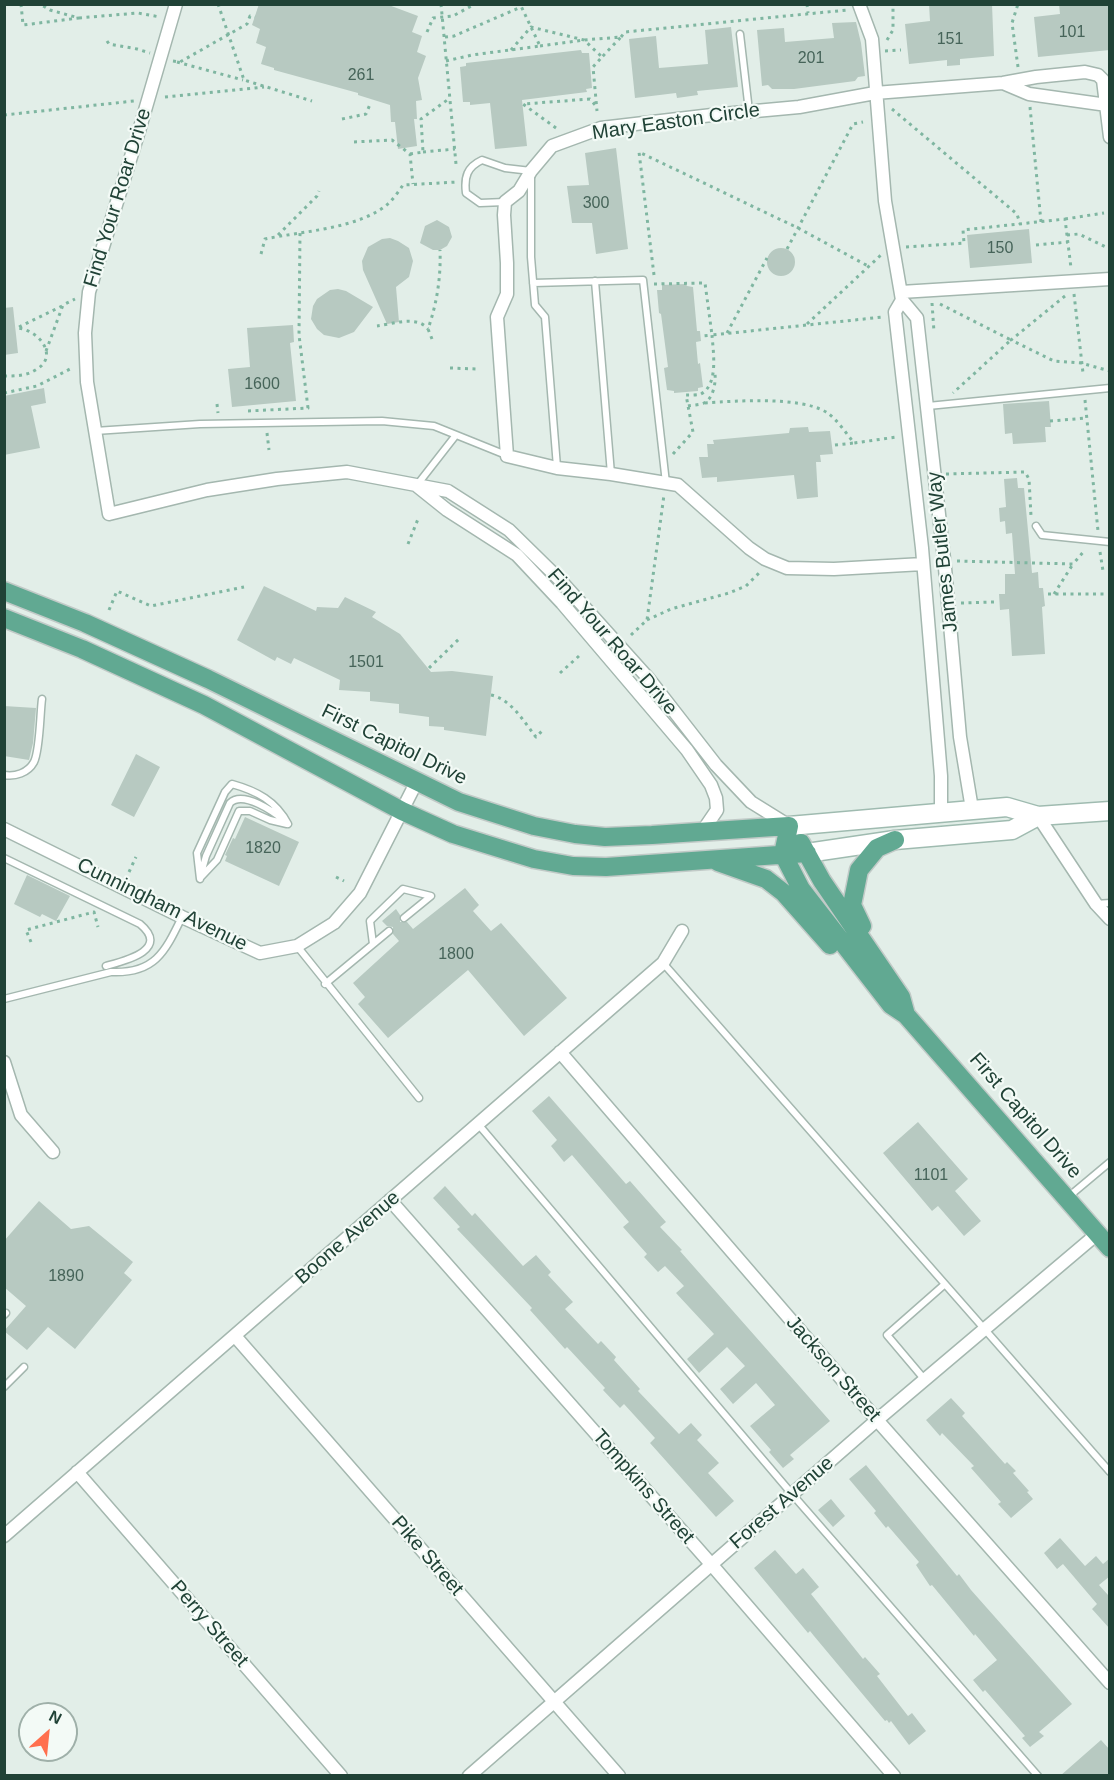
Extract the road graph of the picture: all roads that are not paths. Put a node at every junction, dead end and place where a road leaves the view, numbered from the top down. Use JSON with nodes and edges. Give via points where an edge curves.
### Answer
{"nodes":[{"id":1,"x":176,"y":4,"type":"edge"},
{"id":2,"x":859,"y":4,"type":"edge"},
{"id":3,"x":740,"y":34,"type":"dead end"},
{"id":4,"x":1003,"y":83,"type":"junction"},
{"id":5,"x":876,"y":93,"type":"junction"},
{"id":6,"x":1107,"y":105,"type":"junction"},
{"id":7,"x":749,"y":111,"type":"junction"},
{"id":8,"x":1110,"y":137,"type":"edge"},
{"id":9,"x":531,"y":171,"type":"junction"},
{"id":10,"x":505,"y":202,"type":"junction"},
{"id":11,"x":1110,"y":279,"type":"edge"},
{"id":12,"x":595,"y":281,"type":"junction"},
{"id":13,"x":533,"y":283,"type":"junction"},
{"id":14,"x":901,"y":296,"type":"junction"},
{"id":15,"x":1110,"y":388,"type":"edge"},
{"id":16,"x":934,"y":406,"type":"junction"},
{"id":17,"x":95,"y":431,"type":"junction"},
{"id":18,"x":456,"y":435,"type":"junction"},
{"id":19,"x":507,"y":456,"type":"junction"},
{"id":20,"x":557,"y":468,"type":"junction"},
{"id":21,"x":611,"y":474,"type":"junction"},
{"id":22,"x":666,"y":483,"type":"junction"},
{"id":23,"x":416,"y":486,"type":"junction"},
{"id":24,"x":1036,"y":526,"type":"road end"},
{"id":25,"x":1110,"y":542,"type":"edge"},
{"id":26,"x":923,"y":564,"type":"junction"},
{"id":27,"x":4,"y":591,"type":"edge"},
{"id":28,"x":4,"y":618,"type":"edge"},
{"id":29,"x":42,"y":699,"type":"dead end"},
{"id":30,"x":4,"y":775,"type":"edge"},
{"id":31,"x":417,"y":781,"type":"junction"},
{"id":32,"x":972,"y":810,"type":"junction"},
{"id":33,"x":402,"y":811,"type":"junction"},
{"id":34,"x":1110,"y":811,"type":"edge"},
{"id":35,"x":940,"y":813,"type":"junction"},
{"id":36,"x":1038,"y":816,"type":"junction"},
{"id":37,"x":288,"y":824,"type":"junction"},
{"id":38,"x":789,"y":826,"type":"junction"},
{"id":39,"x":4,"y":829,"type":"edge"},
{"id":40,"x":702,"y":832,"type":"junction"},
{"id":41,"x":895,"y":840,"type":"junction"},
{"id":42,"x":807,"y":853,"type":"junction"},
{"id":43,"x":783,"y":854,"type":"junction"},
{"id":44,"x":4,"y":858,"type":"edge"},
{"id":45,"x":711,"y":859,"type":"junction"},
{"id":46,"x":200,"y":879,"type":"junction"},
{"id":47,"x":1110,"y":903,"type":"edge"},
{"id":48,"x":1096,"y":904,"type":"junction"},
{"id":49,"x":182,"y":917,"type":"junction"},
{"id":50,"x":404,"y":918,"type":"dead end"},
{"id":51,"x":1110,"y":919,"type":"edge"},
{"id":52,"x":389,"y":931,"type":"dead end"},
{"id":53,"x":682,"y":931,"type":"dead end"},
{"id":54,"x":373,"y":944,"type":"junction"},
{"id":55,"x":297,"y":946,"type":"junction"},
{"id":56,"x":663,"y":963,"type":"junction"},
{"id":57,"x":106,"y":966,"type":"dead end"},
{"id":58,"x":885,"y":974,"type":"junction"},
{"id":59,"x":326,"y":984,"type":"junction"},
{"id":60,"x":4,"y":999,"type":"edge"},
{"id":61,"x":891,"y":1005,"type":"junction"},
{"id":62,"x":906,"y":1015,"type":"junction"},
{"id":63,"x":560,"y":1052,"type":"junction"},
{"id":64,"x":4,"y":1062,"type":"edge"},
{"id":65,"x":419,"y":1098,"type":"dead end"},
{"id":66,"x":478,"y":1123,"type":"junction"},
{"id":67,"x":53,"y":1152,"type":"dead end"},
{"id":68,"x":1110,"y":1161,"type":"edge"},
{"id":69,"x":1067,"y":1198,"type":"junction"},
{"id":70,"x":390,"y":1200,"type":"junction"},
{"id":71,"x":1097,"y":1234,"type":"junction"},
{"id":72,"x":1110,"y":1248,"type":"edge"},
{"id":73,"x":945,"y":1284,"type":"junction"},
{"id":74,"x":985,"y":1329,"type":"junction"},
{"id":75,"x":235,"y":1336,"type":"junction"},
{"id":76,"x":24,"y":1367,"type":"dead end"},
{"id":77,"x":925,"y":1380,"type":"junction"},
{"id":78,"x":4,"y":1387,"type":"edge"},
{"id":79,"x":876,"y":1420,"type":"junction"},
{"id":80,"x":77,"y":1472,"type":"junction"},
{"id":81,"x":1110,"y":1472,"type":"edge"},
{"id":82,"x":792,"y":1494,"type":"junction"},
{"id":83,"x":4,"y":1536,"type":"edge"},
{"id":84,"x":711,"y":1564,"type":"junction"},
{"id":85,"x":1110,"y":1683,"type":"edge"},
{"id":86,"x":555,"y":1702,"type":"junction"},
{"id":87,"x":341,"y":1776,"type":"edge"},
{"id":88,"x":469,"y":1776,"type":"edge"},
{"id":89,"x":619,"y":1776,"type":"edge"},
{"id":90,"x":894,"y":1776,"type":"edge"},
{"id":91,"x":1038,"y":1776,"type":"edge"}],
"edges":[{"from":1,"to":17,"type":"street","name":"Find Your Roar Drive","via":[[89,292],[85,333],[87,382]]},
{"from":2,"to":5,"type":"street","name":"James Butler Way","via":[[872,39]]},
{"from":3,"to":7,"type":"lane"},
{"from":4,"to":5,"type":"street","name":"Mary Easton Circle"},
{"from":4,"to":6,"type":"street","name":"Mary Easton Circle","via":[[1029,94]]},
{"from":4,"to":6,"type":"street","name":"Mary Easton Circle","via":[[1036,76],[1092,73],[1103,80]]},
{"from":5,"to":7,"type":"street","name":"Mary Easton Circle","via":[[799,107]]},
{"from":5,"to":14,"type":"street","name":"James Butler Way","via":[[885,201]]},
{"from":6,"to":8,"type":"street","name":"Mary Easton Circle"},
{"from":7,"to":9,"type":"street","name":"Mary Easton Circle","via":[[601,128],[552,146]]},
{"from":9,"to":10,"type":"street","name":"Mary Easton Circle","via":[[519,191]]},
{"from":9,"to":10,"type":"lane","via":[[482,160],[472,164],[465,193],[480,202]]},
{"from":9,"to":13,"type":"lane"},
{"from":10,"to":19,"type":"street","via":[[507,294],[497,317]]},
{"from":11,"to":14,"type":"street"},
{"from":12,"to":13,"type":"lane"},
{"from":12,"to":21,"type":"lane"},
{"from":12,"to":22,"type":"lane","via":[[643,280]]},
{"from":13,"to":20,"type":"lane","via":[[535,305],[545,317]]},
{"from":14,"to":16,"type":"street","name":"James Butler Way","via":[[917,318]]},
{"from":14,"to":26,"type":"street","name":"James Butler Way","via":[[895,312]]},
{"from":15,"to":16,"type":"lane"},
{"from":16,"to":32,"type":"street","name":"James Butler Way","via":[[935,475],[960,737]]},
{"from":17,"to":18,"type":"lane","via":[[200,424],[382,421],[434,426]]},
{"from":17,"to":23,"type":"street","name":"Find Your Roar Drive","via":[[109,514],[207,490],[347,472]]},
{"from":18,"to":19,"type":"lane"},
{"from":18,"to":23,"type":"lane"},
{"from":19,"to":20,"type":"street"},
{"from":20,"to":21,"type":"street"},
{"from":21,"to":22,"type":"street"},
{"from":22,"to":26,"type":"street","via":[[678,485],[749,548],[787,568]]},
{"from":23,"to":38,"type":"street","name":"Find Your Roar Drive","via":[[448,491],[509,530],[649,679],[716,765],[751,802]]},
{"from":23,"to":40,"type":"street","name":"Find Your Roar Drive","via":[[517,555],[668,727],[711,785],[716,798],[717,810]]},
{"from":24,"to":25,"type":"lane","via":[[1042,535]]},
{"from":26,"to":35,"type":"street","name":"James Butler Way","via":[[941,776]]},
{"from":27,"to":31,"type":"main road","name":"First Capitol Drive","via":[[208,679]]},
{"from":28,"to":33,"type":"main road","via":[[204,705]]},
{"from":29,"to":30,"type":"lane","via":[[33,763],[23,773]]},
{"from":31,"to":33,"type":"street","name":"Cunningham Avenue"},
{"from":31,"to":40,"type":"main road","name":"First Capitol Drive","via":[[470,805],[534,826],[575,834],[605,837]]},
{"from":32,"to":35,"type":"main road"},
{"from":32,"to":36,"type":"main road","via":[[1007,807]]},
{"from":33,"to":45,"type":"main road","via":[[453,834],[534,859],[573,866]]},
{"from":33,"to":55,"type":"street","name":"Cunningham Avenue","via":[[360,893],[334,923]]},
{"from":34,"to":36,"type":"main road"},
{"from":35,"to":38,"type":"main road"},
{"from":36,"to":41,"type":"main road","via":[[1012,830]]},
{"from":36,"to":48,"type":"street"},
{"from":37,"to":46,"type":"lane","via":[[239,811],[217,860]]},
{"from":37,"to":46,"type":"lane","via":[[248,800],[235,798],[206,856]]},
{"from":37,"to":46,"type":"lane","via":[[272,802],[232,784],[197,853]]},
{"from":38,"to":40,"type":"main road","name":"First Capitol Drive"},
{"from":38,"to":42,"type":"main road","name":"First Capitol Drive"},
{"from":38,"to":43,"type":"main road"},
{"from":39,"to":49,"type":"street","name":"Cunningham Avenue"},
{"from":41,"to":42,"type":"main road"},
{"from":41,"to":58,"type":"main road","via":[[877,848],[859,870],[852,905]]},
{"from":42,"to":43,"type":"main road"},
{"from":42,"to":58,"type":"main road","name":"First Capitol Drive"},
{"from":43,"to":45,"type":"main road"},
{"from":43,"to":61,"type":"main road","name":"First Capitol Drive","via":[[801,889]]},
{"from":44,"to":57,"type":"lane","via":[[148,930],[148,948],[138,957]]},
{"from":45,"to":61,"type":"main road","via":[[766,879],[784,893],[865,988]]},
{"from":47,"to":48,"type":"lane"},
{"from":48,"to":51,"type":"street"},
{"from":49,"to":55,"type":"street","name":"Cunningham Avenue","via":[[260,953]]},
{"from":49,"to":60,"type":"lane","via":[[156,961],[125,973],[111,972]]},
{"from":50,"to":54,"type":"lane","via":[[431,896],[403,889],[370,921]]},
{"from":52,"to":54,"type":"lane"},
{"from":53,"to":56,"type":"street","name":"Boone Avenue"},
{"from":54,"to":59,"type":"lane"},
{"from":55,"to":59,"type":"lane"},
{"from":56,"to":63,"type":"street","name":"Boone Avenue"},
{"from":56,"to":73,"type":"lane"},
{"from":58,"to":62,"type":"main road","name":"First Capitol Drive","via":[[901,997]]},
{"from":59,"to":65,"type":"lane"},
{"from":61,"to":62,"type":"main road","name":"First Capitol Drive"},
{"from":62,"to":69,"type":"main road","name":"First Capitol Drive"},
{"from":63,"to":66,"type":"street","name":"Boone Avenue"},
{"from":63,"to":79,"type":"street","name":"Jackson Street"},
{"from":64,"to":67,"type":"street","via":[[21,1115]]},
{"from":66,"to":70,"type":"street","name":"Boone Avenue"},
{"from":66,"to":82,"type":"lane"},
{"from":68,"to":69,"type":"lane"},
{"from":69,"to":71,"type":"main road","name":"First Capitol Drive"},
{"from":70,"to":75,"type":"street","name":"Boone Avenue"},
{"from":70,"to":84,"type":"street","name":"Tompkins Street"},
{"from":71,"to":72,"type":"main road","name":"First Capitol Drive"},
{"from":71,"to":74,"type":"street","name":"Forest Avenue"},
{"from":73,"to":74,"type":"lane"},
{"from":73,"to":77,"type":"lane","via":[[887,1335]]},
{"from":74,"to":77,"type":"street","name":"Forest Avenue"},
{"from":74,"to":81,"type":"lane"},
{"from":75,"to":80,"type":"street","name":"Boone Avenue"},
{"from":75,"to":86,"type":"street","name":"Pike Street"},
{"from":76,"to":78,"type":"lane"},
{"from":77,"to":79,"type":"street","name":"Forest Avenue"},
{"from":79,"to":82,"type":"street","name":"Forest Avenue"},
{"from":79,"to":85,"type":"street","name":"Jackson Street"},
{"from":80,"to":83,"type":"street","name":"Boone Avenue"},
{"from":80,"to":87,"type":"street","name":"Perry Street"},
{"from":82,"to":84,"type":"street","name":"Forest Avenue"},
{"from":82,"to":91,"type":"lane"},
{"from":84,"to":86,"type":"street","name":"Forest Avenue"},
{"from":84,"to":90,"type":"street","name":"Tompkins Street"},
{"from":86,"to":88,"type":"street","name":"Forest Avenue"},
{"from":86,"to":89,"type":"street","name":"Pike Street"}]}
